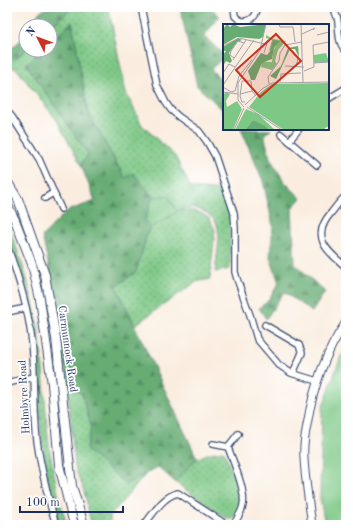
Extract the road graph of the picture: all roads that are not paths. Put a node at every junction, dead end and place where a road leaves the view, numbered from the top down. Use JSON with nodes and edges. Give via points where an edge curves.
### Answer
{"nodes":[{"id":1,"x":141,"y":7,"type":"edge"},
{"id":2,"x":234,"y":7,"type":"edge"},
{"id":3,"x":257,"y":7,"type":"edge"},
{"id":4,"x":332,"y":7,"type":"edge"},
{"id":5,"x":346,"y":52,"type":"edge"},
{"id":6,"x":346,"y":88,"type":"edge"},
{"id":7,"x":329,"y":98,"type":"edge"},
{"id":8,"x":7,"y":111,"type":"edge"},
{"id":9,"x":298,"y":130,"type":"edge"},
{"id":10,"x":281,"y":134,"type":"dead end"},
{"id":11,"x":289,"y":141,"type":"junction"},
{"id":12,"x":316,"y":165,"type":"dead end"},
{"id":13,"x":7,"y":181,"type":"edge"},
{"id":14,"x":53,"y":193,"type":"junction"},
{"id":15,"x":346,"y":196,"type":"edge"},
{"id":16,"x":45,"y":198,"type":"dead end"},
{"id":17,"x":7,"y":204,"type":"edge"},
{"id":18,"x":61,"y":209,"type":"dead end"},
{"id":19,"x":7,"y":246,"type":"edge"},
{"id":20,"x":346,"y":267,"type":"edge"},
{"id":21,"x":26,"y":308,"type":"junction"},
{"id":22,"x":7,"y":312,"type":"edge"},
{"id":23,"x":346,"y":322,"type":"edge"},
{"id":24,"x":265,"y":325,"type":"dead end"},
{"id":25,"x":293,"y":373,"type":"junction"},
{"id":26,"x":34,"y":377,"type":"junction"},
{"id":27,"x":317,"y":381,"type":"junction"},
{"id":28,"x":7,"y":383,"type":"edge"},
{"id":29,"x":238,"y":434,"type":"dead end"},
{"id":30,"x":213,"y":444,"type":"dead end"},
{"id":31,"x":228,"y":447,"type":"junction"},
{"id":32,"x":56,"y":525,"type":"edge"},
{"id":33,"x":74,"y":525,"type":"edge"},
{"id":34,"x":84,"y":525,"type":"edge"},
{"id":35,"x":144,"y":525,"type":"edge"},
{"id":36,"x":227,"y":525,"type":"edge"},
{"id":37,"x":234,"y":525,"type":"edge"},
{"id":38,"x":312,"y":525,"type":"edge"}],
"edges":[{"from":1,"to":25,"type":"street","via":[[161,95],[175,113],[199,131],[215,156],[234,213],[235,272],[257,339],[279,365]]},
{"from":2,"to":3,"type":"street","via":[[235,16],[246,21],[255,17]]},
{"from":4,"to":5,"type":"street","via":[[338,16],[340,44]]},
{"from":6,"to":7,"type":"street"},
{"from":8,"to":14,"type":"street","via":[[39,159]]},
{"from":9,"to":11,"type":"street"},
{"from":10,"to":11,"type":"street"},
{"from":11,"to":12,"type":"street"},
{"from":13,"to":34,"type":"main road","name":"Carmunnock Road","via":[[18,199],[45,275],[56,338],[72,486]]},
{"from":14,"to":16,"type":"street"},
{"from":14,"to":18,"type":"street"},
{"from":15,"to":20,"type":"street","via":[[323,223],[322,239],[327,250]]},
{"from":17,"to":33,"type":"main road","name":"Carmunnock Road","via":[[29,256],[40,299],[52,384],[59,465]]},
{"from":19,"to":21,"type":"street","name":"Holmbyre Road","via":[[18,274]]},
{"from":21,"to":22,"type":"street"},
{"from":21,"to":26,"type":"street","name":"Holmbyre Road"},
{"from":23,"to":27,"type":"street","via":[[330,350]]},
{"from":24,"to":25,"type":"street","via":[[298,345],[302,353]]},
{"from":25,"to":27,"type":"street"},
{"from":26,"to":28,"type":"street"},
{"from":26,"to":32,"type":"street","name":"Holmbyre Road","via":[[37,441],[45,488]]},
{"from":27,"to":38,"type":"street","via":[[310,406],[304,457]]},
{"from":29,"to":31,"type":"street"},
{"from":30,"to":31,"type":"street"},
{"from":31,"to":37,"type":"street","via":[[243,492],[241,513]]},
{"from":35,"to":36,"type":"street","via":[[166,498],[178,493]]}]}
